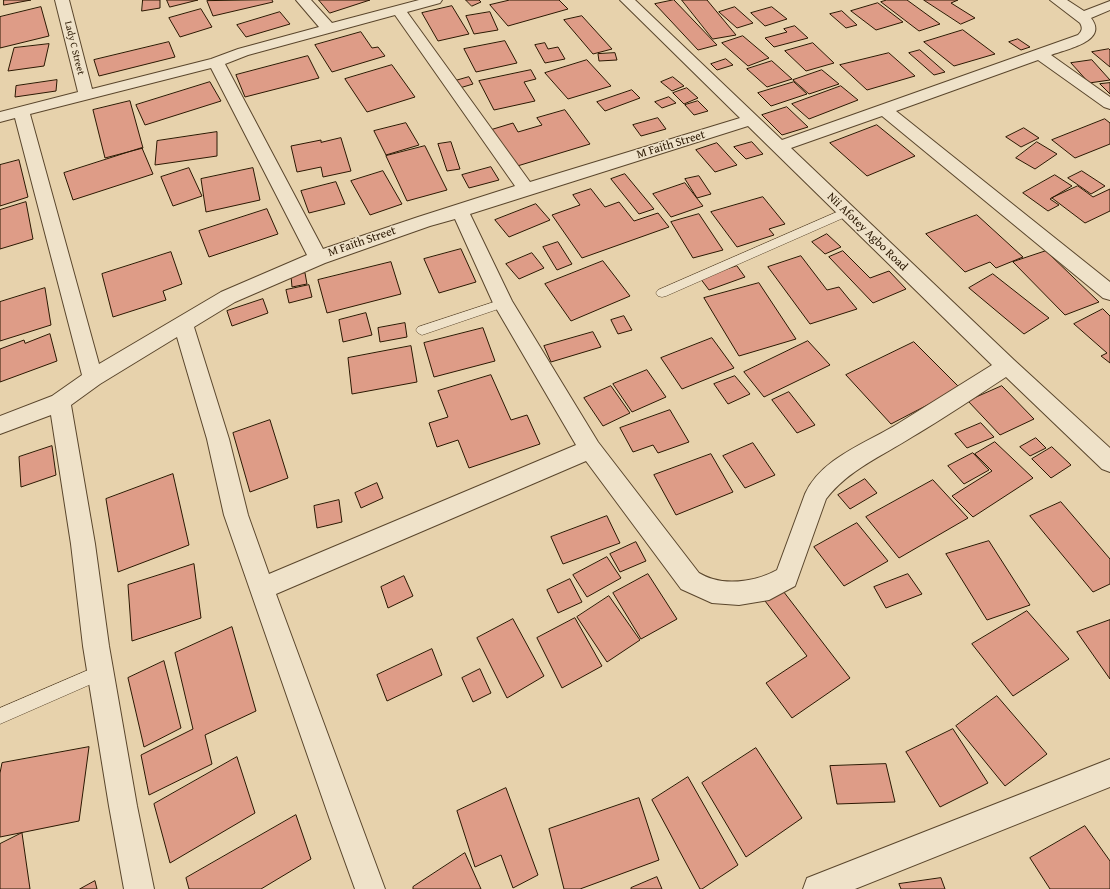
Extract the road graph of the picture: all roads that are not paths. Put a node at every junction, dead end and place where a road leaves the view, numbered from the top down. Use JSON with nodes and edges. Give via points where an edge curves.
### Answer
{"nodes":[{"id":1,"x":62,"y":0,"type":"edge"},
{"id":2,"x":303,"y":0,"type":"edge"},
{"id":3,"x":435,"y":0,"type":"edge"},
{"id":4,"x":627,"y":0,"type":"edge"},
{"id":5,"x":1057,"y":0,"type":"edge"},
{"id":6,"x":1110,"y":5,"type":"edge"},
{"id":7,"x":399,"y":10,"type":"junction"},
{"id":8,"x":1083,"y":16,"type":"junction"},
{"id":9,"x":329,"y":30,"type":"junction"},
{"id":10,"x":1040,"y":54,"type":"junction"},
{"id":11,"x":216,"y":62,"type":"junction"},
{"id":12,"x":86,"y":95,"type":"junction"},
{"id":13,"x":1110,"y":104,"type":"edge"},
{"id":14,"x":884,"y":109,"type":"junction"},
{"id":15,"x":21,"y":112,"type":"junction"},
{"id":16,"x":0,"y":117,"type":"edge"},
{"id":17,"x":750,"y":120,"type":"junction"},
{"id":18,"x":778,"y":147,"type":"junction"},
{"id":19,"x":526,"y":189,"type":"junction"},
{"id":20,"x":460,"y":211,"type":"junction"},
{"id":21,"x":846,"y":212,"type":"junction"},
{"id":22,"x":318,"y":258,"type":"junction"},
{"id":23,"x":662,"y":292,"type":"dead end"},
{"id":24,"x":1110,"y":293,"type":"edge"},
{"id":25,"x":504,"y":303,"type":"junction"},
{"id":26,"x":183,"y":324,"type":"junction"},
{"id":27,"x":422,"y":330,"type":"dead end"},
{"id":28,"x":1007,"y":366,"type":"junction"},
{"id":29,"x":93,"y":378,"type":"junction"},
{"id":30,"x":60,"y":402,"type":"junction"},
{"id":31,"x":0,"y":425,"type":"edge"},
{"id":32,"x":590,"y":449,"type":"junction"},
{"id":33,"x":1110,"y":462,"type":"edge"},
{"id":34,"x":263,"y":588,"type":"junction"},
{"id":35,"x":100,"y":673,"type":"junction"},
{"id":36,"x":0,"y":716,"type":"edge"},
{"id":37,"x":1110,"y":774,"type":"edge"},
{"id":38,"x":140,"y":889,"type":"edge"},
{"id":39,"x":370,"y":889,"type":"edge"},
{"id":40,"x":818,"y":889,"type":"edge"}],
"edges":[{"from":1,"to":12,"type":"street","name":"Lady C Street"},
{"from":2,"to":9,"type":"street"},
{"from":3,"to":7,"type":"street"},
{"from":4,"to":17,"type":"street","name":"Nii Afotey Agbo Road"},
{"from":5,"to":8,"type":"street"},
{"from":6,"to":8,"type":"street"},
{"from":7,"to":9,"type":"street"},
{"from":7,"to":19,"type":"street"},
{"from":8,"to":10,"type":"street","via":[[1090,25],[1089,34]]},
{"from":9,"to":11,"type":"street"},
{"from":10,"to":13,"type":"street"},
{"from":10,"to":14,"type":"street"},
{"from":11,"to":12,"type":"street"},
{"from":11,"to":22,"type":"street"},
{"from":12,"to":15,"type":"street"},
{"from":14,"to":18,"type":"street"},
{"from":14,"to":24,"type":"street"},
{"from":15,"to":16,"type":"street"},
{"from":15,"to":29,"type":"street"},
{"from":17,"to":18,"type":"street","name":"Nii Afotey Agbo Road"},
{"from":17,"to":19,"type":"street","name":"M Faith Street"},
{"from":18,"to":21,"type":"street","name":"Nii Afotey Agbo Road"},
{"from":19,"to":20,"type":"street","name":"M Faith Street"},
{"from":20,"to":22,"type":"street","name":"M Faith Street"},
{"from":20,"to":25,"type":"street"},
{"from":21,"to":23,"type":"lane"},
{"from":21,"to":28,"type":"street","name":"Nii Afotey Agbo Road"},
{"from":22,"to":26,"type":"street","name":"M Faith Street","via":[[228,297]]},
{"from":25,"to":27,"type":"lane"},
{"from":25,"to":32,"type":"street"},
{"from":26,"to":29,"type":"street","name":"M Faith Street"},
{"from":26,"to":34,"type":"street","via":[[218,439],[236,515]]},
{"from":28,"to":32,"type":"street","via":[[844,466],[828,480],[816,494],[786,578],[769,588],[739,593],[712,591],[690,581]]},
{"from":28,"to":33,"type":"street","name":"Nii Afotey Agbo Road"},
{"from":29,"to":30,"type":"street","name":"M Faith Street"},
{"from":30,"to":31,"type":"street","name":"M Faith Street"},
{"from":30,"to":35,"type":"street","via":[[83,544]]},
{"from":32,"to":34,"type":"street"},
{"from":34,"to":39,"type":"street"},
{"from":35,"to":36,"type":"lane"},
{"from":35,"to":38,"type":"street"},
{"from":37,"to":40,"type":"street"}]}
